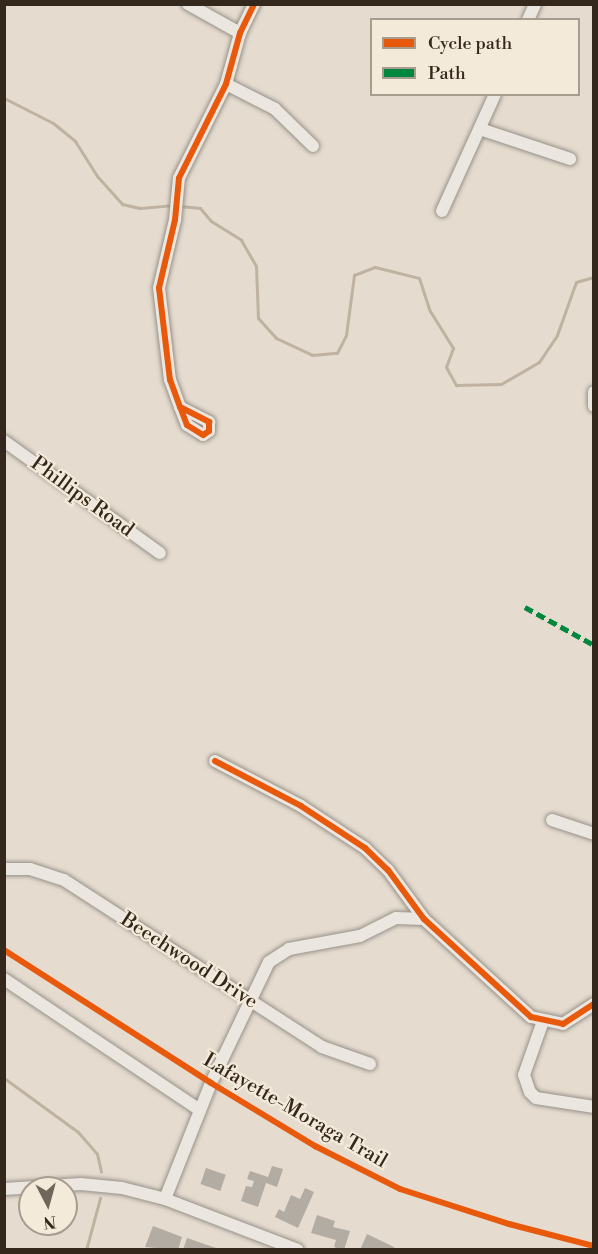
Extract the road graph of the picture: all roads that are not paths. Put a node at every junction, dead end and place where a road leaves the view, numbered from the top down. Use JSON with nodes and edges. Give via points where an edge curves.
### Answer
{"nodes":[{"id":1,"x":188,"y":4,"type":"edge"},
{"id":2,"x":254,"y":4,"type":"edge"},
{"id":3,"x":535,"y":4,"type":"edge"},
{"id":4,"x":529,"y":18,"type":"edge"},
{"id":5,"x":240,"y":33,"type":"junction"},
{"id":6,"x":226,"y":84,"type":"junction"},
{"id":7,"x":494,"y":96,"type":"edge"},
{"id":8,"x":480,"y":129,"type":"junction"},
{"id":9,"x":313,"y":146,"type":"dead end"},
{"id":10,"x":570,"y":159,"type":"dead end"},
{"id":11,"x":442,"y":211,"type":"dead end"},
{"id":12,"x":594,"y":392,"type":"edge"},
{"id":13,"x":180,"y":406,"type":"dead end"},
{"id":14,"x":594,"y":406,"type":"edge"},
{"id":15,"x":4,"y":441,"type":"edge"},
{"id":16,"x":160,"y":553,"type":"dead end"},
{"id":17,"x":215,"y":761,"type":"dead end"},
{"id":18,"x":552,"y":820,"type":"dead end"},
{"id":19,"x":594,"y":834,"type":"edge"},
{"id":20,"x":4,"y":869,"type":"edge"},
{"id":21,"x":424,"y":919,"type":"junction"},
{"id":22,"x":4,"y":979,"type":"edge"},
{"id":23,"x":250,"y":1000,"type":"junction"},
{"id":24,"x":594,"y":1004,"type":"edge"},
{"id":25,"x":543,"y":1021,"type":"junction"},
{"id":26,"x":370,"y":1064,"type":"dead end"},
{"id":27,"x":594,"y":1107,"type":"edge"},
{"id":28,"x":200,"y":1110,"type":"junction"},
{"id":29,"x":4,"y":1189,"type":"edge"},
{"id":30,"x":165,"y":1199,"type":"junction"},
{"id":31,"x":298,"y":1250,"type":"edge"}],
"edges":[{"from":1,"to":5,"type":"street"},
{"from":2,"to":5,"type":"street"},
{"from":3,"to":4,"type":"street"},
{"from":5,"to":6,"type":"street"},
{"from":6,"to":9,"type":"street","via":[[275,109]]},
{"from":6,"to":13,"type":"street","via":[[178,178],[175,220],[159,288],[171,380]]},
{"from":7,"to":8,"type":"street"},
{"from":8,"to":10,"type":"street"},
{"from":8,"to":11,"type":"street"},
{"from":12,"to":14,"type":"street"},
{"from":15,"to":16,"type":"street","name":"Phillips Road"},
{"from":17,"to":21,"type":"street","via":[[301,806],[365,848],[388,870]]},
{"from":18,"to":19,"type":"street"},
{"from":20,"to":23,"type":"street","name":"Beechwood Drive","via":[[30,869],[64,880]]},
{"from":21,"to":23,"type":"street","via":[[396,918],[360,936],[301,945],[276,955]]},
{"from":21,"to":25,"type":"street","via":[[531,1017]]},
{"from":22,"to":28,"type":"street"},
{"from":23,"to":26,"type":"street","name":"Beechwood Drive","via":[[322,1047]]},
{"from":23,"to":28,"type":"street"},
{"from":24,"to":25,"type":"street","via":[[563,1024]]},
{"from":25,"to":27,"type":"street","via":[[524,1075],[530,1092],[536,1098]]},
{"from":28,"to":30,"type":"street"},
{"from":29,"to":30,"type":"street","via":[[81,1184],[122,1188]]},
{"from":30,"to":31,"type":"street"}]}
